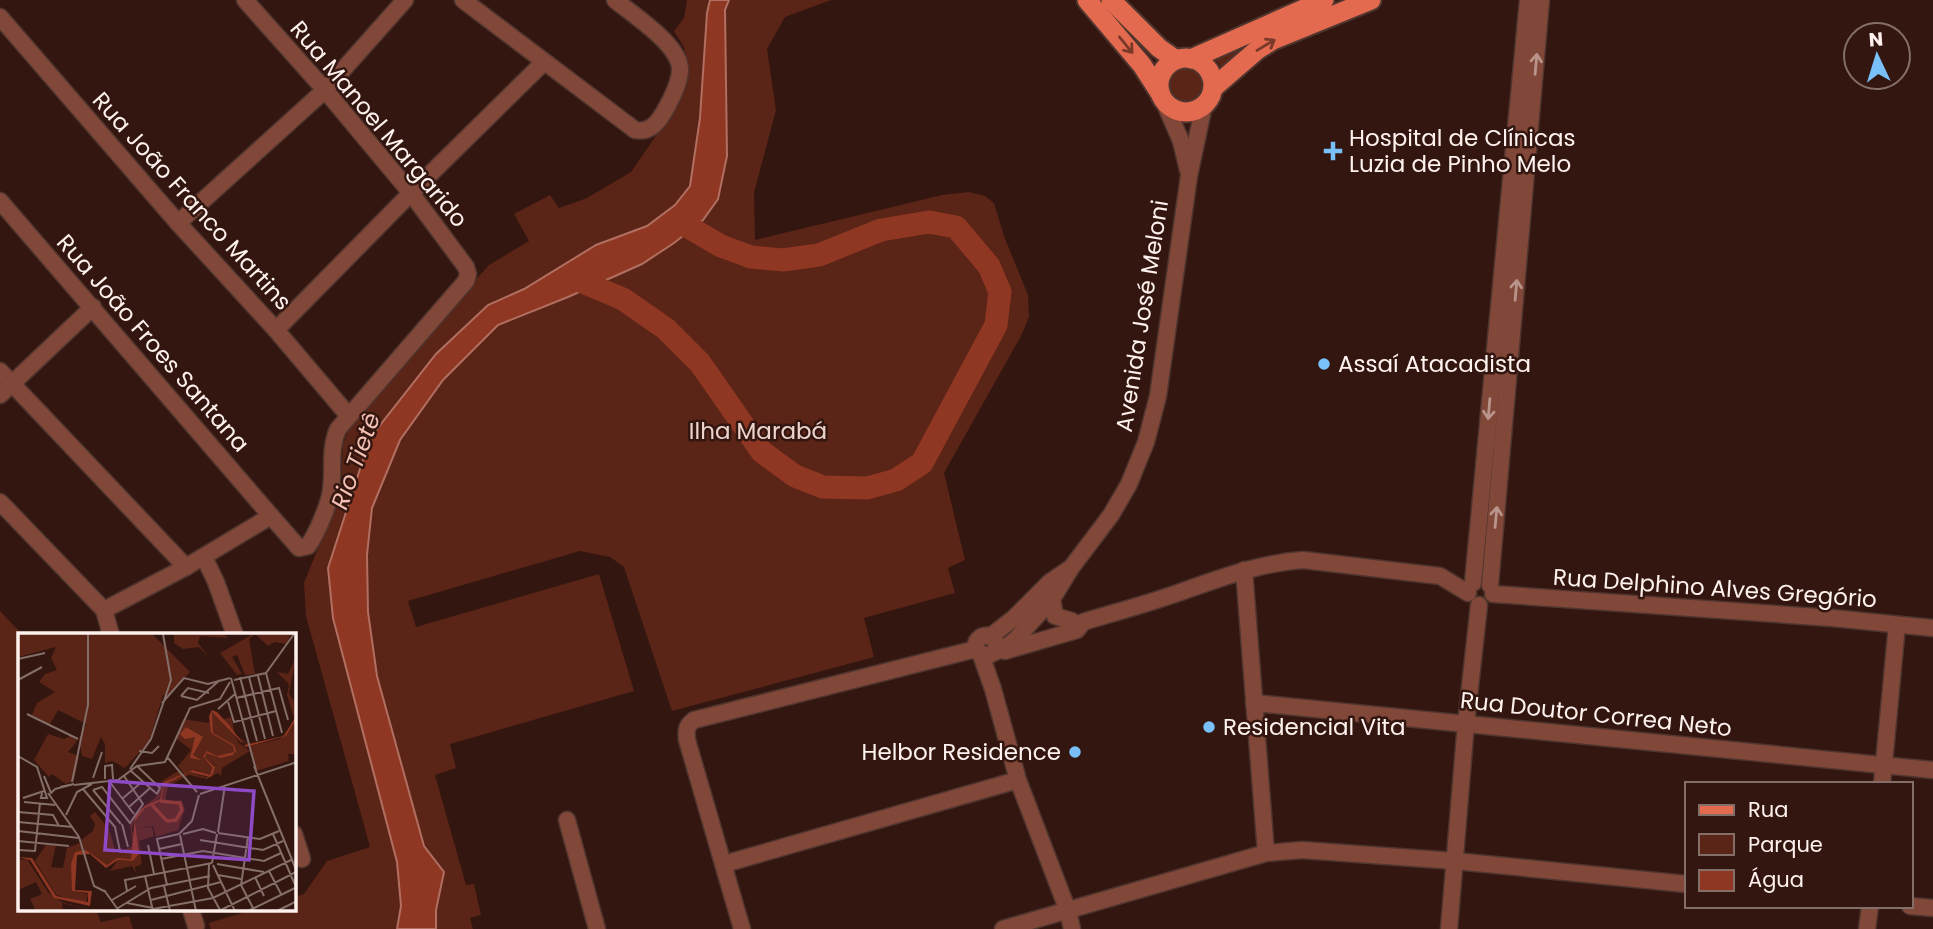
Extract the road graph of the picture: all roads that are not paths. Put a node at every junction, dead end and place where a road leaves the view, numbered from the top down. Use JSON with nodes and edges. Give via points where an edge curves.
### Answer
{"nodes":[{"id":1,"x":245,"y":0,"type":"edge"},
{"id":2,"x":405,"y":0,"type":"edge"},
{"id":3,"x":463,"y":0,"type":"edge"},
{"id":4,"x":615,"y":0,"type":"edge"},
{"id":5,"x":1087,"y":0,"type":"edge"},
{"id":6,"x":1111,"y":0,"type":"edge"},
{"id":7,"x":1324,"y":0,"type":"edge"},
{"id":8,"x":1371,"y":0,"type":"edge"},
{"id":9,"x":1528,"y":0,"type":"edge"},
{"id":10,"x":1541,"y":0,"type":"edge"},
{"id":11,"x":0,"y":17,"type":"edge"},
{"id":12,"x":1183,"y":60,"type":"junction"},
{"id":13,"x":544,"y":62,"type":"junction"},
{"id":14,"x":325,"y":90,"type":"junction"},
{"id":15,"x":1208,"y":96,"type":"junction"},
{"id":16,"x":1162,"y":98,"type":"junction"},
{"id":17,"x":1189,"y":176,"type":"junction"},
{"id":18,"x":411,"y":193,"type":"junction"},
{"id":19,"x":0,"y":201,"type":"edge"},
{"id":20,"x":178,"y":223,"type":"junction"},
{"id":21,"x":93,"y":307,"type":"junction"},
{"id":22,"x":276,"y":330,"type":"junction"},
{"id":23,"x":0,"y":371,"type":"edge"},
{"id":24,"x":6,"y":390,"type":"edge"},
{"id":25,"x":348,"y":415,"type":"junction"},
{"id":26,"x":0,"y":502,"type":"edge"},
{"id":27,"x":271,"y":516,"type":"junction"},
{"id":28,"x":204,"y":557,"type":"junction"},
{"id":29,"x":186,"y":567,"type":"junction"},
{"id":30,"x":1071,"y":568,"type":"junction"},
{"id":31,"x":1244,"y":570,"type":"junction"},
{"id":32,"x":1491,"y":590,"type":"junction"},
{"id":33,"x":1473,"y":594,"type":"junction"},
{"id":34,"x":1052,"y":599,"type":"junction"},
{"id":35,"x":104,"y":610,"type":"junction"},
{"id":36,"x":1078,"y":621,"type":"junction"},
{"id":37,"x":1021,"y":622,"type":"junction"},
{"id":38,"x":1897,"y":625,"type":"junction"},
{"id":39,"x":1933,"y":628,"type":"edge"},
{"id":40,"x":110,"y":633,"type":"edge"},
{"id":41,"x":234,"y":633,"type":"edge"},
{"id":42,"x":988,"y":650,"type":"junction"},
{"id":43,"x":1254,"y":703,"type":"junction"},
{"id":44,"x":1466,"y":723,"type":"junction"},
{"id":45,"x":1884,"y":766,"type":"junction"},
{"id":46,"x":1933,"y":770,"type":"edge"},
{"id":47,"x":1018,"y":780,"type":"junction"},
{"id":48,"x":1882,"y":782,"type":"edge"},
{"id":49,"x":567,"y":820,"type":"dead end"},
{"id":50,"x":296,"y":840,"type":"edge"},
{"id":51,"x":1266,"y":853,"type":"junction"},
{"id":52,"x":302,"y":859,"type":"dead end"},
{"id":53,"x":1455,"y":861,"type":"junction"},
{"id":54,"x":724,"y":864,"type":"junction"},
{"id":55,"x":1685,"y":884,"type":"edge"},
{"id":56,"x":1912,"y":906,"type":"edge"},
{"id":57,"x":1870,"y":908,"type":"edge"},
{"id":58,"x":1933,"y":908,"type":"edge"},
{"id":59,"x":1068,"y":911,"type":"junction"},
{"id":60,"x":192,"y":912,"type":"edge"},
{"id":61,"x":196,"y":926,"type":"dead end"},
{"id":62,"x":597,"y":929,"type":"edge"},
{"id":63,"x":742,"y":929,"type":"edge"},
{"id":64,"x":1003,"y":929,"type":"edge"},
{"id":65,"x":1072,"y":929,"type":"edge"},
{"id":66,"x":1449,"y":929,"type":"edge"},
{"id":67,"x":1867,"y":929,"type":"edge"}],
"edges":[{"from":1,"to":14,"type":"street","name":"Rua Manoel Margarido"},
{"from":2,"to":14,"type":"street"},
{"from":3,"to":13,"type":"street"},
{"from":4,"to":13,"type":"street","via":[[669,45],[679,62],[677,83],[654,126],[635,130]]},
{"from":5,"to":16,"type":"main road","name":"Avenida José Meloni","one_way":true,"via":[[1142,65]]},
{"from":6,"to":12,"type":"main road","via":[[1159,48]]},
{"from":7,"to":12,"type":"main road"},
{"from":15,"to":8,"type":"main road","one_way":true,"via":[[1273,40]]},
{"from":9,"to":33,"type":"street","one_way":true},
{"from":32,"to":10,"type":"street","one_way":true},
{"from":11,"to":20,"type":"street","name":"Rua João Franco Martins"},
{"from":12,"to":15,"type":"main road","via":[[1198,61],[1209,72]]},
{"from":12,"to":16,"type":"main road","via":[[1169,64],[1160,78]]},
{"from":13,"to":18,"type":"street"},
{"from":14,"to":18,"type":"street","name":"Rua Manoel Margarido"},
{"from":14,"to":20,"type":"street"},
{"from":15,"to":16,"type":"main road","via":[[1197,110],[1188,112],[1171,108]]},
{"from":15,"to":17,"type":"street","name":"Avenida José Meloni"},
{"from":16,"to":17,"type":"street","name":"Avenida José Meloni","via":[[1181,141]]},
{"from":17,"to":30,"type":"street","name":"Avenida José Meloni","via":[[1158,396],[1146,442],[1111,515]]},
{"from":18,"to":22,"type":"street"},
{"from":18,"to":25,"type":"street","name":"Rua Manoel Margarido","via":[[468,274]]},
{"from":19,"to":21,"type":"street","name":"Rua João Froes Santana"},
{"from":20,"to":22,"type":"street","name":"Rua João Franco Martins"},
{"from":21,"to":24,"type":"street"},
{"from":21,"to":27,"type":"street","name":"Rua João Froes Santana"},
{"from":22,"to":25,"type":"street","name":"Rua João Franco Martins"},
{"from":23,"to":24,"type":"street"},
{"from":24,"to":29,"type":"street"},
{"from":25,"to":27,"type":"street","name":"Rua João Froes Santana","via":[[334,439],[331,491],[311,543],[299,548]]},
{"from":26,"to":35,"type":"street"},
{"from":27,"to":28,"type":"street"},
{"from":28,"to":29,"type":"street"},
{"from":28,"to":41,"type":"street"},
{"from":29,"to":35,"type":"street"},
{"from":30,"to":34,"type":"street"},
{"from":30,"to":37,"type":"street","via":[[1049,582]]},
{"from":31,"to":33,"type":"street","via":[[1303,560],[1440,576]]},
{"from":31,"to":36,"type":"street"},
{"from":31,"to":43,"type":"street"},
{"from":32,"to":33,"type":"street","name":"Rua Delphino Alves Gregório","via":[[1482,580]]},
{"from":32,"to":33,"type":"street","via":[[1488,603]]},
{"from":32,"to":38,"type":"street","name":"Rua Delphino Alves Gregório"},
{"from":33,"to":44,"type":"street","via":[[1476,625]]},
{"from":34,"to":36,"type":"street","via":[[1055,616]]},
{"from":34,"to":37,"type":"street"},
{"from":35,"to":40,"type":"street"},
{"from":36,"to":37,"type":"street","via":[[1041,628]]},
{"from":36,"to":42,"type":"street","via":[[1077,630]]},
{"from":37,"to":42,"type":"street","via":[[1012,642]]},
{"from":38,"to":39,"type":"street","name":"Rua Delphino Alves Gregório"},
{"from":38,"to":45,"type":"street"},
{"from":42,"to":47,"type":"street","via":[[993,689]]},
{"from":42,"to":54,"type":"street","via":[[688,724],[687,740]]},
{"from":43,"to":44,"type":"street","name":"Rua Doutor Correa Neto"},
{"from":43,"to":51,"type":"street"},
{"from":44,"to":45,"type":"street","name":"Rua Doutor Correa Neto"},
{"from":44,"to":53,"type":"street"},
{"from":45,"to":46,"type":"street","name":"Rua Doutor Correa Neto"},
{"from":45,"to":48,"type":"street"},
{"from":47,"to":54,"type":"street"},
{"from":47,"to":59,"type":"street"},
{"from":49,"to":62,"type":"street"},
{"from":50,"to":52,"type":"street"},
{"from":51,"to":53,"type":"street","via":[[1302,850]]},
{"from":51,"to":59,"type":"street"},
{"from":53,"to":55,"type":"street"},
{"from":53,"to":66,"type":"street"},
{"from":54,"to":63,"type":"street"},
{"from":56,"to":58,"type":"street"},
{"from":57,"to":67,"type":"street"},
{"from":59,"to":64,"type":"street"},
{"from":59,"to":65,"type":"street"},
{"from":60,"to":61,"type":"street"}]}
